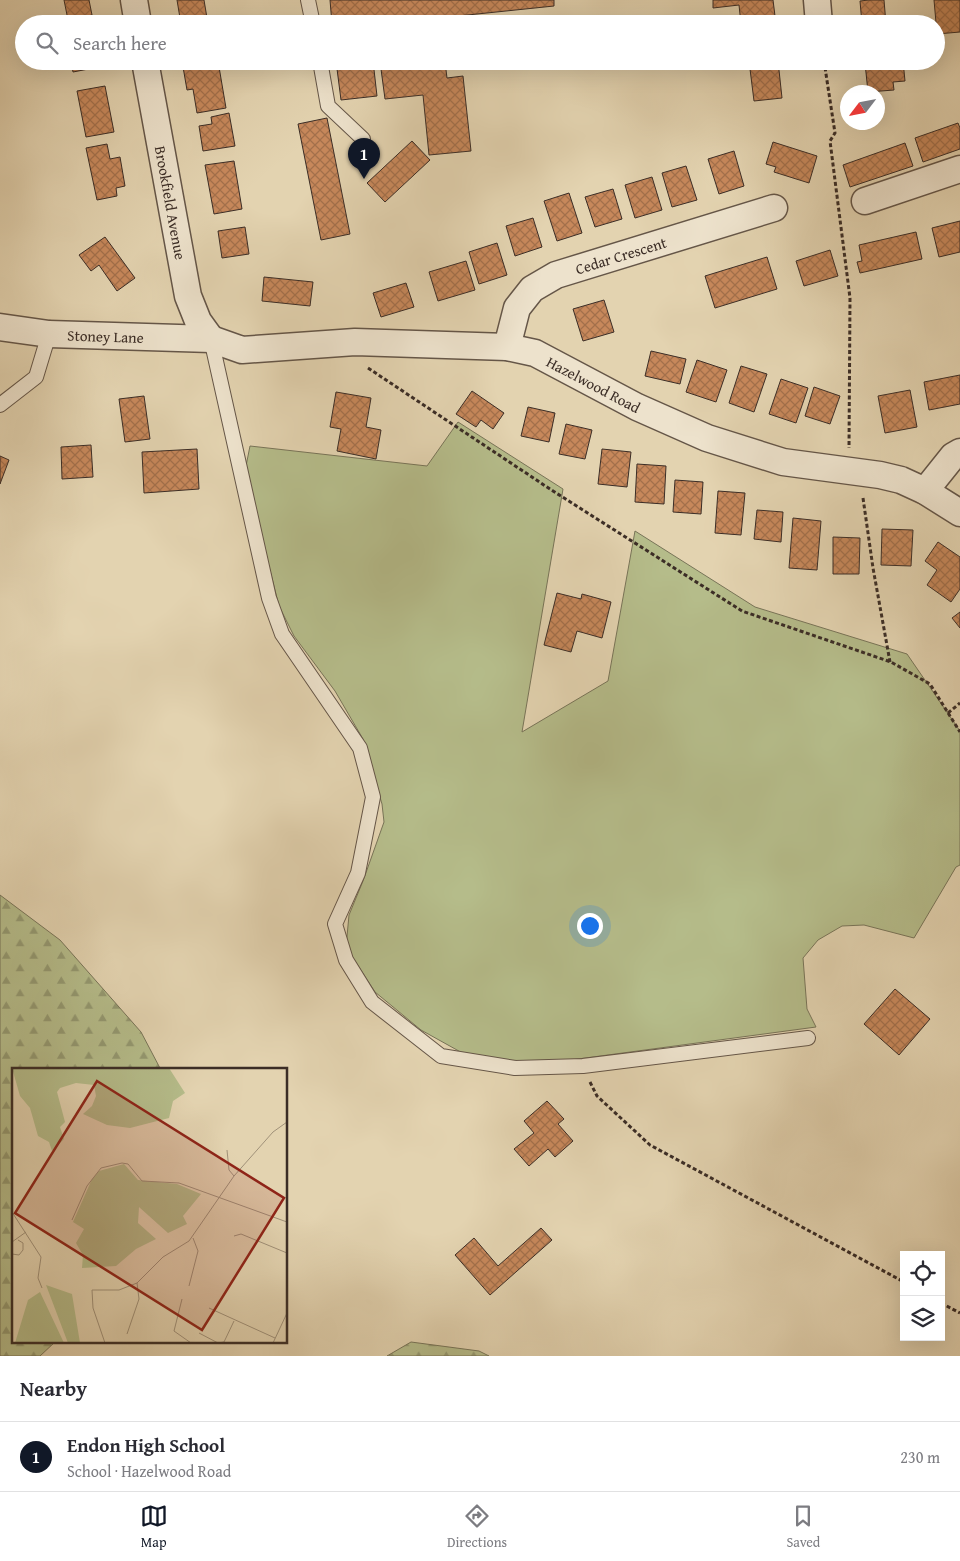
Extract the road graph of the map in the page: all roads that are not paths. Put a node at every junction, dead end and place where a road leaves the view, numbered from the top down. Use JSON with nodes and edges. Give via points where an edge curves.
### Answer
{"nodes":[{"id":1,"x":134,"y":0,"type":"edge"},
{"id":2,"x":308,"y":0,"type":"edge"},
{"id":3,"x":817,"y":0,"type":"edge"},
{"id":4,"x":136,"y":15,"type":"edge"},
{"id":5,"x":311,"y":15,"type":"edge"},
{"id":6,"x":818,"y":15,"type":"edge"},
{"id":7,"x":147,"y":70,"type":"edge"},
{"id":8,"x":322,"y":70,"type":"edge"},
{"id":9,"x":363,"y":139,"type":"dead end"},
{"id":10,"x":960,"y":169,"type":"edge"},
{"id":11,"x":865,"y":201,"type":"dead end"},
{"id":12,"x":774,"y":208,"type":"dead end"},
{"id":13,"x":0,"y":327,"type":"edge"},
{"id":14,"x":49,"y":334,"type":"junction"},
{"id":15,"x":211,"y":339,"type":"junction"},
{"id":16,"x":507,"y":347,"type":"junction"},
{"id":17,"x":0,"y":405,"type":"edge"},
{"id":18,"x":960,"y":452,"type":"edge"},
{"id":19,"x":925,"y":491,"type":"junction"},
{"id":20,"x":960,"y":513,"type":"edge"},
{"id":21,"x":808,"y":1038,"type":"dead end"}],
"edges":[{"from":1,"to":4,"type":"street"},
{"from":2,"to":5,"type":"lane"},
{"from":3,"to":6,"type":"street"},
{"from":7,"to":15,"type":"street","name":"Brookfield Avenue","via":[[188,296],[198,321]]},
{"from":8,"to":9,"type":"lane","via":[[328,106]]},
{"from":10,"to":11,"type":"street"},
{"from":12,"to":16,"type":"street","name":"Cedar Crescent","via":[[556,275],[532,289],[517,308]]},
{"from":13,"to":14,"type":"street","name":"Stoney Lane"},
{"from":14,"to":15,"type":"street","name":"Stoney Lane"},
{"from":14,"to":17,"type":"lane","via":[[36,377]]},
{"from":15,"to":16,"type":"street","name":"Hazelwood Road","via":[[242,350],[355,342]]},
{"from":15,"to":21,"type":"lane","via":[[269,598],[282,634],[360,748],[373,797],[358,873],[335,924],[346,960],[372,1002],[441,1056],[516,1068],[583,1066]]},
{"from":16,"to":19,"type":"street","name":"Hazelwood Road","via":[[535,353],[637,407],[707,438],[784,462],[901,480]]},
{"from":18,"to":19,"type":"street","via":[[953,456]]},
{"from":19,"to":20,"type":"street","name":"Hazelwood Road"}]}
